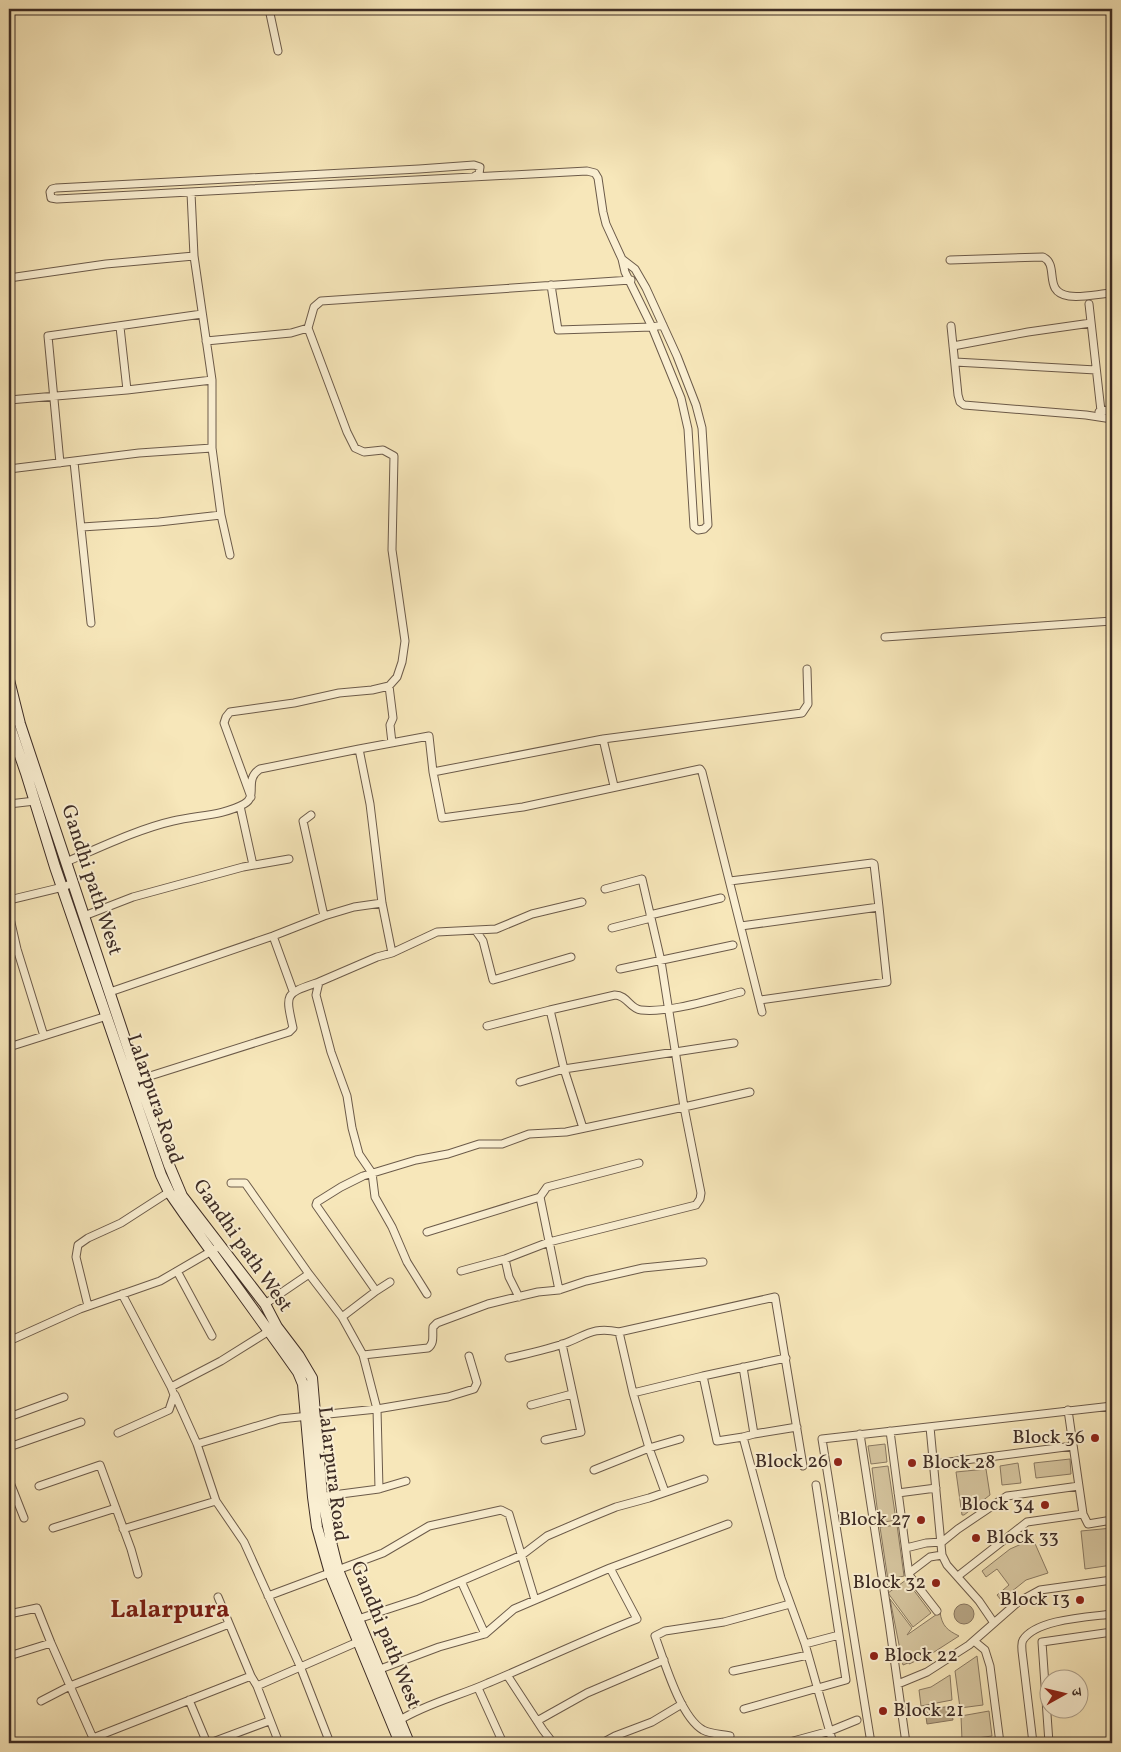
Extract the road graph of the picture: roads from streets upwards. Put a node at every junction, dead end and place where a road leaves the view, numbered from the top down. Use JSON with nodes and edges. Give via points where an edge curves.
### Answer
{"nodes":[{"id":1,"x":269,"y":9,"type":"edge"},
{"id":2,"x":1111,"y":9,"type":"edge"},
{"id":3,"x":1112,"y":16,"type":"edge"},
{"id":4,"x":278,"y":51,"type":"dead end"},
{"id":5,"x":437,"y":168,"type":"junction"},
{"id":6,"x":422,"y":169,"type":"junction"},
{"id":7,"x":292,"y":175,"type":"junction"},
{"id":8,"x":475,"y":176,"type":"junction"},
{"id":9,"x":260,"y":177,"type":"junction"},
{"id":10,"x":423,"y":178,"type":"junction"},
{"id":11,"x":437,"y":178,"type":"junction"},
{"id":12,"x":198,"y":180,"type":"junction"},
{"id":13,"x":182,"y":181,"type":"junction"},
{"id":14,"x":293,"y":186,"type":"junction"},
{"id":15,"x":260,"y":188,"type":"junction"},
{"id":16,"x":195,"y":193,"type":"junction"},
{"id":17,"x":182,"y":194,"type":"junction"},
{"id":18,"x":194,"y":256,"type":"junction"},
{"id":19,"x":622,"y":259,"type":"junction"},
{"id":20,"x":950,"y":260,"type":"dead end"},
{"id":21,"x":9,"y":278,"type":"edge"},
{"id":22,"x":640,"y":279,"type":"junction"},
{"id":23,"x":629,"y":280,"type":"junction"},
{"id":24,"x":551,"y":285,"type":"junction"},
{"id":25,"x":1112,"y":293,"type":"edge"},
{"id":26,"x":1089,"y":304,"type":"dead end"},
{"id":27,"x":202,"y":314,"type":"junction"},
{"id":28,"x":1091,"y":323,"type":"junction"},
{"id":29,"x":663,"y":325,"type":"junction"},
{"id":30,"x":951,"y":326,"type":"dead end"},
{"id":31,"x":120,"y":327,"type":"junction"},
{"id":32,"x":652,"y":327,"type":"junction"},
{"id":33,"x":308,"y":328,"type":"junction"},
{"id":34,"x":206,"y":341,"type":"junction"},
{"id":35,"x":953,"y":346,"type":"junction"},
{"id":36,"x":677,"y":356,"type":"junction"},
{"id":37,"x":666,"y":361,"type":"junction"},
{"id":38,"x":955,"y":362,"type":"junction"},
{"id":39,"x":1096,"y":370,"type":"junction"},
{"id":40,"x":212,"y":380,"type":"junction"},
{"id":41,"x":127,"y":390,"type":"junction"},
{"id":42,"x":692,"y":392,"type":"junction"},
{"id":43,"x":679,"y":394,"type":"junction"},
{"id":44,"x":55,"y":396,"type":"junction"},
{"id":45,"x":9,"y":400,"type":"edge"},
{"id":46,"x":1112,"y":409,"type":"edge"},
{"id":47,"x":1101,"y":411,"type":"junction"},
{"id":48,"x":1086,"y":415,"type":"junction"},
{"id":49,"x":1112,"y":419,"type":"edge"},
{"id":50,"x":212,"y":448,"type":"junction"},
{"id":51,"x":74,"y":462,"type":"junction"},
{"id":52,"x":60,"y":463,"type":"junction"},
{"id":53,"x":9,"y":469,"type":"edge"},
{"id":54,"x":221,"y":515,"type":"junction"},
{"id":55,"x":82,"y":527,"type":"junction"},
{"id":56,"x":230,"y":555,"type":"dead end"},
{"id":57,"x":1112,"y":621,"type":"edge"},
{"id":58,"x":91,"y":623,"type":"dead end"},
{"id":59,"x":885,"y":637,"type":"dead end"},
{"id":60,"x":807,"y":669,"type":"dead end"},
{"id":61,"x":9,"y":680,"type":"edge"},
{"id":62,"x":389,"y":686,"type":"junction"},
{"id":63,"x":9,"y":724,"type":"edge"},
{"id":64,"x":604,"y":739,"type":"junction"},
{"id":65,"x":392,"y":742,"type":"junction"},
{"id":66,"x":359,"y":749,"type":"junction"},
{"id":67,"x":433,"y":772,"type":"junction"},
{"id":68,"x":614,"y":786,"type":"junction"},
{"id":69,"x":250,"y":797,"type":"junction"},
{"id":70,"x":35,"y":802,"type":"junction"},
{"id":71,"x":9,"y":804,"type":"edge"},
{"id":72,"x":240,"y":806,"type":"junction"},
{"id":73,"x":311,"y":815,"type":"dead end"},
{"id":74,"x":289,"y":859,"type":"dead end"},
{"id":75,"x":66,"y":862,"type":"junction"},
{"id":76,"x":254,"y":865,"type":"junction"},
{"id":77,"x":730,"y":882,"type":"junction"},
{"id":78,"x":73,"y":883,"type":"junction"},
{"id":79,"x":62,"y":887,"type":"junction"},
{"id":80,"x":605,"y":889,"type":"dead end"},
{"id":81,"x":722,"y":898,"type":"dead end"},
{"id":82,"x":9,"y":900,"type":"edge"},
{"id":83,"x":582,"y":902,"type":"dead end"},
{"id":84,"x":382,"y":903,"type":"junction"},
{"id":85,"x":879,"y":907,"type":"junction"},
{"id":86,"x":9,"y":914,"type":"edge"},
{"id":87,"x":84,"y":916,"type":"junction"},
{"id":88,"x":324,"y":916,"type":"junction"},
{"id":89,"x":651,"y":916,"type":"junction"},
{"id":90,"x":741,"y":926,"type":"junction"},
{"id":91,"x":10,"y":928,"type":"edge"},
{"id":92,"x":612,"y":928,"type":"dead end"},
{"id":93,"x":476,"y":931,"type":"junction"},
{"id":94,"x":272,"y":936,"type":"junction"},
{"id":95,"x":733,"y":944,"type":"dead end"},
{"id":96,"x":392,"y":953,"type":"junction"},
{"id":97,"x":572,"y":957,"type":"dead end"},
{"id":98,"x":661,"y":961,"type":"junction"},
{"id":99,"x":620,"y":969,"type":"dead end"},
{"id":100,"x":320,"y":982,"type":"junction"},
{"id":101,"x":293,"y":991,"type":"junction"},
{"id":102,"x":110,"y":992,"type":"junction"},
{"id":103,"x":741,"y":992,"type":"dead end"},
{"id":104,"x":760,"y":1000,"type":"junction"},
{"id":105,"x":669,"y":1008,"type":"junction"},
{"id":106,"x":550,"y":1010,"type":"junction"},
{"id":107,"x":762,"y":1012,"type":"dead end"},
{"id":108,"x":106,"y":1016,"type":"junction"},
{"id":109,"x":487,"y":1026,"type":"dead end"},
{"id":110,"x":44,"y":1036,"type":"junction"},
{"id":111,"x":734,"y":1043,"type":"dead end"},
{"id":112,"x":9,"y":1047,"type":"edge"},
{"id":113,"x":676,"y":1052,"type":"junction"},
{"id":114,"x":564,"y":1069,"type":"junction"},
{"id":115,"x":520,"y":1082,"type":"dead end"},
{"id":116,"x":135,"y":1084,"type":"junction"},
{"id":117,"x":750,"y":1092,"type":"dead end"},
{"id":118,"x":684,"y":1107,"type":"junction"},
{"id":119,"x":583,"y":1128,"type":"junction"},
{"id":120,"x":639,"y":1163,"type":"dead end"},
{"id":121,"x":372,"y":1173,"type":"junction"},
{"id":122,"x":231,"y":1183,"type":"dead end"},
{"id":123,"x":169,"y":1192,"type":"junction"},
{"id":124,"x":540,"y":1196,"type":"junction"},
{"id":125,"x":427,"y":1232,"type":"dead end"},
{"id":126,"x":549,"y":1242,"type":"junction"},
{"id":127,"x":215,"y":1249,"type":"junction"},
{"id":128,"x":505,"y":1259,"type":"junction"},
{"id":129,"x":703,"y":1262,"type":"dead end"},
{"id":130,"x":177,"y":1271,"type":"junction"},
{"id":131,"x":461,"y":1272,"type":"dead end"},
{"id":132,"x":309,"y":1274,"type":"junction"},
{"id":133,"x":390,"y":1282,"type":"dead end"},
{"id":134,"x":376,"y":1290,"type":"junction"},
{"id":135,"x":558,"y":1290,"type":"junction"},
{"id":136,"x":122,"y":1294,"type":"junction"},
{"id":137,"x":427,"y":1294,"type":"dead end"},
{"id":138,"x":519,"y":1297,"type":"junction"},
{"id":139,"x":265,"y":1304,"type":"junction"},
{"id":140,"x":88,"y":1306,"type":"junction"},
{"id":141,"x":342,"y":1317,"type":"junction"},
{"id":142,"x":269,"y":1331,"type":"junction"},
{"id":143,"x":619,"y":1332,"type":"junction"},
{"id":144,"x":212,"y":1336,"type":"dead end"},
{"id":145,"x":9,"y":1341,"type":"edge"},
{"id":146,"x":562,"y":1344,"type":"junction"},
{"id":147,"x":363,"y":1355,"type":"junction"},
{"id":148,"x":470,"y":1356,"type":"dead end"},
{"id":149,"x":509,"y":1358,"type":"dead end"},
{"id":150,"x":786,"y":1358,"type":"junction"},
{"id":151,"x":743,"y":1367,"type":"junction"},
{"id":152,"x":703,"y":1376,"type":"junction"},
{"id":153,"x":173,"y":1391,"type":"junction"},
{"id":154,"x":633,"y":1393,"type":"junction"},
{"id":155,"x":572,"y":1394,"type":"junction"},
{"id":156,"x":64,"y":1397,"type":"dead end"},
{"id":157,"x":531,"y":1405,"type":"dead end"},
{"id":158,"x":1111,"y":1407,"type":"edge"},
{"id":159,"x":377,"y":1409,"type":"junction"},
{"id":160,"x":1068,"y":1410,"type":"junction"},
{"id":161,"x":311,"y":1416,"type":"junction"},
{"id":162,"x":9,"y":1417,"type":"edge"},
{"id":163,"x":81,"y":1422,"type":"dead end"},
{"id":164,"x":1112,"y":1422,"type":"edge"},
{"id":165,"x":798,"y":1427,"type":"junction"},
{"id":166,"x":930,"y":1427,"type":"junction"},
{"id":167,"x":890,"y":1431,"type":"junction"},
{"id":168,"x":118,"y":1434,"type":"dead end"},
{"id":169,"x":754,"y":1434,"type":"junction"},
{"id":170,"x":860,"y":1434,"type":"junction"},
{"id":171,"x":743,"y":1437,"type":"junction"},
{"id":172,"x":680,"y":1439,"type":"dead end"},
{"id":173,"x":545,"y":1440,"type":"dead end"},
{"id":174,"x":197,"y":1444,"type":"junction"},
{"id":175,"x":9,"y":1445,"type":"edge"},
{"id":176,"x":1073,"y":1446,"type":"junction"},
{"id":177,"x":649,"y":1448,"type":"junction"},
{"id":178,"x":934,"y":1464,"type":"junction"},
{"id":179,"x":803,"y":1466,"type":"dead end"},
{"id":180,"x":594,"y":1470,"type":"dead end"},
{"id":181,"x":704,"y":1478,"type":"dead end"},
{"id":182,"x":9,"y":1480,"type":"edge"},
{"id":183,"x":406,"y":1481,"type":"dead end"},
{"id":184,"x":816,"y":1485,"type":"dead end"},
{"id":185,"x":39,"y":1486,"type":"dead end"},
{"id":186,"x":1079,"y":1486,"type":"junction"},
{"id":187,"x":936,"y":1488,"type":"junction"},
{"id":188,"x":379,"y":1489,"type":"junction"},
{"id":189,"x":665,"y":1492,"type":"junction"},
{"id":190,"x":898,"y":1493,"type":"junction"},
{"id":191,"x":318,"y":1497,"type":"junction"},
{"id":192,"x":216,"y":1501,"type":"junction"},
{"id":193,"x":116,"y":1508,"type":"junction"},
{"id":194,"x":1082,"y":1514,"type":"junction"},
{"id":195,"x":24,"y":1518,"type":"dead end"},
{"id":196,"x":1112,"y":1520,"type":"edge"},
{"id":197,"x":728,"y":1524,"type":"dead end"},
{"id":198,"x":53,"y":1528,"type":"dead end"},
{"id":199,"x":124,"y":1529,"type":"junction"},
{"id":200,"x":942,"y":1542,"type":"junction"},
{"id":201,"x":906,"y":1548,"type":"junction"},
{"id":202,"x":522,"y":1555,"type":"junction"},
{"id":203,"x":942,"y":1555,"type":"junction"},
{"id":204,"x":610,"y":1568,"type":"junction"},
{"id":205,"x":334,"y":1572,"type":"junction"},
{"id":206,"x":909,"y":1573,"type":"junction"},
{"id":207,"x":138,"y":1574,"type":"dead end"},
{"id":208,"x":958,"y":1576,"type":"junction"},
{"id":209,"x":1112,"y":1580,"type":"edge"},
{"id":210,"x":461,"y":1581,"type":"junction"},
{"id":211,"x":218,"y":1596,"type":"dead end"},
{"id":212,"x":268,"y":1596,"type":"junction"},
{"id":213,"x":535,"y":1600,"type":"junction"},
{"id":214,"x":790,"y":1604,"type":"junction"},
{"id":215,"x":937,"y":1611,"type":"dead end"},
{"id":216,"x":9,"y":1614,"type":"edge"},
{"id":217,"x":1112,"y":1614,"type":"edge"},
{"id":218,"x":358,"y":1620,"type":"junction"},
{"id":219,"x":994,"y":1623,"type":"junction"},
{"id":220,"x":229,"y":1624,"type":"junction"},
{"id":221,"x":1112,"y":1632,"type":"edge"},
{"id":222,"x":485,"y":1634,"type":"junction"},
{"id":223,"x":839,"y":1635,"type":"junction"},
{"id":224,"x":362,"y":1640,"type":"junction"},
{"id":225,"x":974,"y":1640,"type":"junction"},
{"id":226,"x":51,"y":1643,"type":"junction"},
{"id":227,"x":805,"y":1644,"type":"junction"},
{"id":228,"x":808,"y":1655,"type":"junction"},
{"id":229,"x":9,"y":1656,"type":"edge"},
{"id":230,"x":664,"y":1660,"type":"junction"},
{"id":231,"x":300,"y":1666,"type":"junction"},
{"id":232,"x":374,"y":1671,"type":"junction"},
{"id":233,"x":734,"y":1671,"type":"dead end"},
{"id":234,"x":507,"y":1675,"type":"junction"},
{"id":235,"x":250,"y":1676,"type":"junction"},
{"id":236,"x":898,"y":1684,"type":"junction"},
{"id":237,"x":70,"y":1686,"type":"junction"},
{"id":238,"x":257,"y":1686,"type":"junction"},
{"id":239,"x":478,"y":1688,"type":"junction"},
{"id":240,"x":819,"y":1689,"type":"junction"},
{"id":241,"x":189,"y":1700,"type":"junction"},
{"id":242,"x":40,"y":1701,"type":"dead end"},
{"id":243,"x":682,"y":1704,"type":"junction"},
{"id":244,"x":744,"y":1709,"type":"dead end"},
{"id":245,"x":400,"y":1720,"type":"junction"},
{"id":246,"x":857,"y":1720,"type":"dead end"},
{"id":247,"x":270,"y":1721,"type":"junction"},
{"id":248,"x":537,"y":1721,"type":"junction"},
{"id":249,"x":830,"y":1730,"type":"junction"},
{"id":250,"x":100,"y":1735,"type":"junction"},
{"id":251,"x":730,"y":1736,"type":"dead end"},
{"id":252,"x":104,"y":1743,"type":"edge"},
{"id":253,"x":209,"y":1743,"type":"edge"},
{"id":254,"x":279,"y":1743,"type":"edge"},
{"id":255,"x":329,"y":1743,"type":"edge"},
{"id":256,"x":400,"y":1743,"type":"edge"},
{"id":257,"x":409,"y":1743,"type":"edge"},
{"id":258,"x":503,"y":1743,"type":"edge"},
{"id":259,"x":553,"y":1743,"type":"edge"},
{"id":260,"x":602,"y":1743,"type":"edge"},
{"id":261,"x":786,"y":1743,"type":"edge"},
{"id":262,"x":833,"y":1743,"type":"edge"},
{"id":263,"x":871,"y":1743,"type":"edge"},
{"id":264,"x":906,"y":1743,"type":"edge"},
{"id":265,"x":1000,"y":1743,"type":"edge"},
{"id":266,"x":1033,"y":1743,"type":"edge"},
{"id":267,"x":1049,"y":1743,"type":"edge"}],
"edges":[{"from":1,"to":4,"type":"street"},
{"from":2,"to":3,"type":"street"},
{"from":5,"to":6,"type":"street"},
{"from":5,"to":8,"type":"street","via":[[477,165],[481,171]]},
{"from":5,"to":11,"type":"street"},
{"from":6,"to":7,"type":"street"},
{"from":6,"to":10,"type":"street"},
{"from":7,"to":9,"type":"street"},
{"from":7,"to":14,"type":"street"},
{"from":8,"to":11,"type":"street"},
{"from":8,"to":19,"type":"street","via":[[595,173],[606,224]]},
{"from":9,"to":12,"type":"street"},
{"from":9,"to":15,"type":"street"},
{"from":10,"to":11,"type":"street"},
{"from":10,"to":14,"type":"street"},
{"from":12,"to":13,"type":"street"},
{"from":12,"to":16,"type":"street"},
{"from":13,"to":17,"type":"street"},
{"from":13,"to":17,"type":"street","via":[[54,188],[50,192],[54,200]]},
{"from":14,"to":15,"type":"street"},
{"from":15,"to":16,"type":"street"},
{"from":16,"to":17,"type":"street"},
{"from":16,"to":18,"type":"street"},
{"from":18,"to":21,"type":"street"},
{"from":18,"to":27,"type":"street"},
{"from":19,"to":22,"type":"street","via":[[635,269]]},
{"from":19,"to":23,"type":"street"},
{"from":20,"to":25,"type":"street","via":[[1044,257],[1050,263],[1054,286],[1063,295]]},
{"from":22,"to":23,"type":"street"},
{"from":22,"to":29,"type":"street"},
{"from":23,"to":24,"type":"street"},
{"from":23,"to":32,"type":"street"},
{"from":24,"to":32,"type":"street","via":[[558,330]]},
{"from":24,"to":33,"type":"street","via":[[321,302],[314,307]]},
{"from":26,"to":28,"type":"street"},
{"from":27,"to":31,"type":"street"},
{"from":27,"to":34,"type":"street"},
{"from":28,"to":35,"type":"street"},
{"from":28,"to":39,"type":"street"},
{"from":29,"to":32,"type":"street"},
{"from":29,"to":36,"type":"street"},
{"from":30,"to":35,"type":"street"},
{"from":31,"to":41,"type":"street"},
{"from":31,"to":44,"type":"street","via":[[48,336]]},
{"from":32,"to":37,"type":"street"},
{"from":33,"to":34,"type":"street","via":[[291,333]]},
{"from":33,"to":62,"type":"street","via":[[356,448],[364,452],[383,450],[394,456],[392,550],[405,641],[397,677]]},
{"from":34,"to":40,"type":"street"},
{"from":35,"to":38,"type":"street"},
{"from":36,"to":37,"type":"street"},
{"from":36,"to":42,"type":"street"},
{"from":37,"to":43,"type":"street"},
{"from":38,"to":39,"type":"street"},
{"from":38,"to":48,"type":"street","via":[[960,402],[964,405]]},
{"from":39,"to":47,"type":"street"},
{"from":40,"to":41,"type":"street"},
{"from":40,"to":50,"type":"street"},
{"from":41,"to":44,"type":"street"},
{"from":42,"to":43,"type":"street"},
{"from":42,"to":43,"type":"street","via":[[702,428],[708,525],[698,530],[694,527],[688,429]]},
{"from":44,"to":45,"type":"street"},
{"from":44,"to":52,"type":"street"},
{"from":46,"to":47,"type":"street"},
{"from":47,"to":48,"type":"street"},
{"from":48,"to":49,"type":"street"},
{"from":50,"to":51,"type":"street"},
{"from":50,"to":54,"type":"street"},
{"from":51,"to":52,"type":"street"},
{"from":51,"to":55,"type":"street"},
{"from":52,"to":53,"type":"street"},
{"from":54,"to":55,"type":"street"},
{"from":54,"to":56,"type":"street"},
{"from":55,"to":58,"type":"street"},
{"from":57,"to":59,"type":"street"},
{"from":60,"to":64,"type":"street","via":[[808,704],[802,713]]},
{"from":61,"to":75,"type":"street","name":"Gandhi path West","via":[[20,724]]},
{"from":62,"to":65,"type":"street"},
{"from":62,"to":69,"type":"street","via":[[230,712],[224,723]]},
{"from":63,"to":70,"type":"street","name":"Lalarpura Road"},
{"from":64,"to":67,"type":"street"},
{"from":64,"to":68,"type":"street"},
{"from":65,"to":66,"type":"street"},
{"from":65,"to":67,"type":"street","via":[[429,736]]},
{"from":66,"to":69,"type":"street","via":[[260,769],[254,773]]},
{"from":66,"to":84,"type":"street","via":[[370,804]]},
{"from":67,"to":68,"type":"street","via":[[442,818],[523,807]]},
{"from":68,"to":77,"type":"street","via":[[700,769]]},
{"from":69,"to":72,"type":"street"},
{"from":70,"to":71,"type":"street"},
{"from":70,"to":79,"type":"street","name":"Lalarpura Road"},
{"from":72,"to":75,"type":"street","via":[[229,812],[172,821]]},
{"from":72,"to":76,"type":"street"},
{"from":73,"to":88,"type":"street","via":[[303,821]]},
{"from":74,"to":76,"type":"street"},
{"from":75,"to":78,"type":"street","name":"Gandhi path West"},
{"from":76,"to":87,"type":"street","via":[[133,898]]},
{"from":77,"to":85,"type":"street","via":[[872,862]]},
{"from":77,"to":90,"type":"street"},
{"from":78,"to":79,"type":"street"},
{"from":78,"to":87,"type":"street","name":"Gandhi path West"},
{"from":79,"to":82,"type":"street"},
{"from":79,"to":108,"type":"street","name":"Lalarpura Road"},
{"from":80,"to":89,"type":"street","via":[[642,879]]},
{"from":81,"to":89,"type":"street"},
{"from":83,"to":93,"type":"street","via":[[532,914],[496,930]]},
{"from":84,"to":88,"type":"street"},
{"from":84,"to":96,"type":"street"},
{"from":85,"to":90,"type":"street"},
{"from":85,"to":104,"type":"street","via":[[887,982]]},
{"from":86,"to":91,"type":"street"},
{"from":87,"to":102,"type":"street","name":"Gandhi path West"},
{"from":88,"to":94,"type":"street"},
{"from":89,"to":92,"type":"street"},
{"from":89,"to":98,"type":"street"},
{"from":90,"to":104,"type":"street"},
{"from":91,"to":110,"type":"street"},
{"from":93,"to":96,"type":"street","via":[[437,932]]},
{"from":93,"to":97,"type":"street","via":[[483,941],[493,980]]},
{"from":94,"to":101,"type":"street"},
{"from":94,"to":102,"type":"street"},
{"from":95,"to":98,"type":"street"},
{"from":96,"to":100,"type":"street"},
{"from":98,"to":99,"type":"street"},
{"from":98,"to":105,"type":"street"},
{"from":100,"to":101,"type":"street"},
{"from":100,"to":121,"type":"street","via":[[316,995],[331,1052],[347,1096],[359,1154]]},
{"from":101,"to":116,"type":"street","via":[[287,1002],[293,1028],[290,1032],[150,1076]]},
{"from":102,"to":116,"type":"street","name":"Gandhi path West"},
{"from":103,"to":105,"type":"street"},
{"from":104,"to":107,"type":"street"},
{"from":105,"to":106,"type":"street","via":[[640,1010],[624,996],[615,994]]},
{"from":105,"to":113,"type":"street"},
{"from":106,"to":109,"type":"street"},
{"from":106,"to":114,"type":"street"},
{"from":108,"to":110,"type":"street"},
{"from":108,"to":116,"type":"street","name":"Lalarpura Road"},
{"from":110,"to":112,"type":"street"},
{"from":111,"to":113,"type":"street"},
{"from":113,"to":114,"type":"street"},
{"from":113,"to":118,"type":"street"},
{"from":114,"to":115,"type":"street"},
{"from":114,"to":119,"type":"street"},
{"from":116,"to":123,"type":"street","name":"Lalarpura Road","via":[[161,1175]]},
{"from":116,"to":127,"type":"street","name":"Gandhi path West","via":[[182,1196]]},
{"from":117,"to":118,"type":"street"},
{"from":118,"to":119,"type":"street"},
{"from":118,"to":126,"type":"street","via":[[700,1193],[696,1205]]},
{"from":119,"to":121,"type":"street","via":[[529,1134],[502,1144],[479,1144]]},
{"from":120,"to":124,"type":"street","via":[[547,1187]]},
{"from":121,"to":134,"type":"street","via":[[341,1187],[316,1205]]},
{"from":121,"to":137,"type":"street","via":[[375,1197],[407,1262]]},
{"from":122,"to":132,"type":"street","via":[[245,1183]]},
{"from":123,"to":127,"type":"street","name":"Lalarpura Road"},
{"from":123,"to":140,"type":"street","via":[[121,1223],[78,1244],[76,1257]]},
{"from":124,"to":125,"type":"street"},
{"from":124,"to":126,"type":"street"},
{"from":126,"to":128,"type":"street"},
{"from":126,"to":135,"type":"street"},
{"from":127,"to":130,"type":"street"},
{"from":127,"to":139,"type":"street","name":"Gandhi path West"},
{"from":127,"to":142,"type":"street","name":"Lalarpura Road"},
{"from":128,"to":131,"type":"street"},
{"from":128,"to":138,"type":"street"},
{"from":129,"to":135,"type":"street","via":[[643,1268]]},
{"from":130,"to":136,"type":"street","via":[[160,1281]]},
{"from":130,"to":144,"type":"street"},
{"from":132,"to":139,"type":"street"},
{"from":132,"to":141,"type":"street"},
{"from":133,"to":134,"type":"street"},
{"from":134,"to":141,"type":"street"},
{"from":135,"to":138,"type":"street"},
{"from":136,"to":140,"type":"street"},
{"from":136,"to":153,"type":"street"},
{"from":138,"to":147,"type":"street","via":[[488,1304],[437,1323],[433,1326],[432,1346],[428,1348]]},
{"from":139,"to":161,"type":"street","name":"Gandhi path West","via":[[312,1378]]},
{"from":140,"to":145,"type":"street"},
{"from":141,"to":147,"type":"street"},
{"from":142,"to":153,"type":"street"},
{"from":142,"to":161,"type":"street","name":"Lalarpura Road","via":[[298,1372]]},
{"from":143,"to":146,"type":"street","via":[[605,1328]]},
{"from":143,"to":150,"type":"street","via":[[775,1297]]},
{"from":143,"to":154,"type":"street"},
{"from":146,"to":149,"type":"street"},
{"from":146,"to":155,"type":"street"},
{"from":147,"to":159,"type":"street"},
{"from":148,"to":159,"type":"street","via":[[476,1383],[474,1389],[448,1397]]},
{"from":150,"to":151,"type":"street"},
{"from":150,"to":165,"type":"street"},
{"from":151,"to":152,"type":"street"},
{"from":151,"to":169,"type":"street"},
{"from":152,"to":154,"type":"street"},
{"from":152,"to":171,"type":"street","via":[[717,1441]]},
{"from":153,"to":168,"type":"street","via":[[169,1410]]},
{"from":153,"to":174,"type":"street"},
{"from":154,"to":177,"type":"street"},
{"from":155,"to":157,"type":"street"},
{"from":155,"to":173,"type":"street","via":[[581,1432]]},
{"from":156,"to":162,"type":"street"},
{"from":158,"to":160,"type":"street"},
{"from":158,"to":164,"type":"street"},
{"from":159,"to":161,"type":"street"},
{"from":159,"to":188,"type":"street"},
{"from":160,"to":166,"type":"street"},
{"from":160,"to":176,"type":"street"},
{"from":161,"to":174,"type":"street","via":[[280,1419]]},
{"from":161,"to":191,"type":"street","name":"Gandhi path West"},
{"from":163,"to":175,"type":"street"},
{"from":165,"to":169,"type":"street"},
{"from":165,"to":179,"type":"street"},
{"from":166,"to":167,"type":"street"},
{"from":166,"to":178,"type":"street"},
{"from":167,"to":170,"type":"street"},
{"from":167,"to":190,"type":"street"},
{"from":169,"to":171,"type":"street"},
{"from":170,"to":236,"type":"street"},
{"from":170,"to":263,"type":"street","via":[[822,1439]]},
{"from":171,"to":214,"type":"street"},
{"from":172,"to":177,"type":"street"},
{"from":174,"to":192,"type":"street"},
{"from":176,"to":178,"type":"street"},
{"from":176,"to":186,"type":"street"},
{"from":177,"to":180,"type":"street"},
{"from":177,"to":189,"type":"street"},
{"from":178,"to":187,"type":"street"},
{"from":181,"to":189,"type":"street"},
{"from":182,"to":195,"type":"street"},
{"from":183,"to":188,"type":"street"},
{"from":184,"to":223,"type":"street"},
{"from":185,"to":193,"type":"street","via":[[100,1465]]},
{"from":186,"to":194,"type":"street"},
{"from":186,"to":200,"type":"street","via":[[1007,1496]]},
{"from":187,"to":190,"type":"street"},
{"from":187,"to":200,"type":"street"},
{"from":188,"to":191,"type":"street"},
{"from":189,"to":202,"type":"street","via":[[616,1507],[546,1536]]},
{"from":190,"to":201,"type":"street"},
{"from":191,"to":205,"type":"street","name":"Gandhi path West","via":[[332,1546]]},
{"from":192,"to":199,"type":"street"},
{"from":192,"to":212,"type":"street","via":[[244,1542]]},
{"from":193,"to":198,"type":"street"},
{"from":193,"to":199,"type":"street"},
{"from":194,"to":196,"type":"street","via":[[1088,1524]]},
{"from":194,"to":208,"type":"street","via":[[1027,1522]]},
{"from":197,"to":204,"type":"street"},
{"from":199,"to":207,"type":"street"},
{"from":200,"to":201,"type":"street"},
{"from":200,"to":203,"type":"street"},
{"from":201,"to":206,"type":"street"},
{"from":202,"to":205,"type":"street","via":[[509,1514],[501,1510],[429,1526],[383,1553]]},
{"from":202,"to":210,"type":"street"},
{"from":202,"to":213,"type":"street"},
{"from":203,"to":206,"type":"street","via":[[930,1557]]},
{"from":203,"to":208,"type":"street"},
{"from":204,"to":213,"type":"street"},
{"from":204,"to":234,"type":"street","via":[[637,1619]]},
{"from":205,"to":212,"type":"street"},
{"from":205,"to":218,"type":"street","name":"Gandhi path West"},
{"from":205,"to":224,"type":"street"},
{"from":206,"to":215,"type":"street"},
{"from":208,"to":219,"type":"street"},
{"from":209,"to":219,"type":"street","via":[[1040,1590],[1018,1602]]},
{"from":210,"to":218,"type":"street"},
{"from":210,"to":222,"type":"street"},
{"from":211,"to":220,"type":"street"},
{"from":212,"to":231,"type":"street"},
{"from":213,"to":222,"type":"street","via":[[514,1609]]},
{"from":214,"to":227,"type":"street"},
{"from":214,"to":230,"type":"street","via":[[724,1622],[665,1631],[655,1636]]},
{"from":216,"to":226,"type":"street","via":[[37,1608]]},
{"from":217,"to":266,"type":"street","via":[[1051,1622],[1024,1638],[1022,1651]]},
{"from":218,"to":224,"type":"street","name":"Gandhi path West"},
{"from":219,"to":225,"type":"street"},
{"from":220,"to":235,"type":"street"},
{"from":220,"to":237,"type":"street"},
{"from":221,"to":267,"type":"street","via":[[1042,1642]]},
{"from":222,"to":232,"type":"street"},
{"from":223,"to":227,"type":"street"},
{"from":223,"to":240,"type":"street","via":[[846,1680]]},
{"from":224,"to":231,"type":"street"},
{"from":224,"to":232,"type":"street","name":"Gandhi path West"},
{"from":225,"to":236,"type":"street","via":[[927,1672]]},
{"from":225,"to":265,"type":"street","via":[[985,1650],[990,1666]]},
{"from":226,"to":229,"type":"street"},
{"from":226,"to":237,"type":"street"},
{"from":227,"to":228,"type":"street"},
{"from":228,"to":233,"type":"street"},
{"from":228,"to":240,"type":"street"},
{"from":230,"to":243,"type":"street"},
{"from":230,"to":248,"type":"street","via":[[587,1692]]},
{"from":231,"to":238,"type":"street"},
{"from":231,"to":255,"type":"street"},
{"from":232,"to":245,"type":"street","name":"Gandhi path West"},
{"from":232,"to":256,"type":"street"},
{"from":234,"to":239,"type":"street"},
{"from":234,"to":248,"type":"street"},
{"from":235,"to":238,"type":"street"},
{"from":235,"to":241,"type":"street"},
{"from":236,"to":264,"type":"street"},
{"from":237,"to":242,"type":"street"},
{"from":237,"to":250,"type":"street","via":[[94,1738]]},
{"from":238,"to":247,"type":"street"},
{"from":239,"to":245,"type":"street","via":[[418,1709]]},
{"from":239,"to":258,"type":"street"},
{"from":240,"to":244,"type":"street"},
{"from":240,"to":249,"type":"street"},
{"from":241,"to":250,"type":"street"},
{"from":241,"to":253,"type":"street"},
{"from":243,"to":251,"type":"street","via":[[701,1729]]},
{"from":243,"to":260,"type":"street","via":[[652,1722]]},
{"from":245,"to":257,"type":"street","name":"Gandhi path West"},
{"from":246,"to":249,"type":"street"},
{"from":247,"to":253,"type":"street"},
{"from":247,"to":254,"type":"street"},
{"from":248,"to":259,"type":"street"},
{"from":249,"to":261,"type":"street"},
{"from":249,"to":262,"type":"street"},
{"from":250,"to":252,"type":"street"}]}
